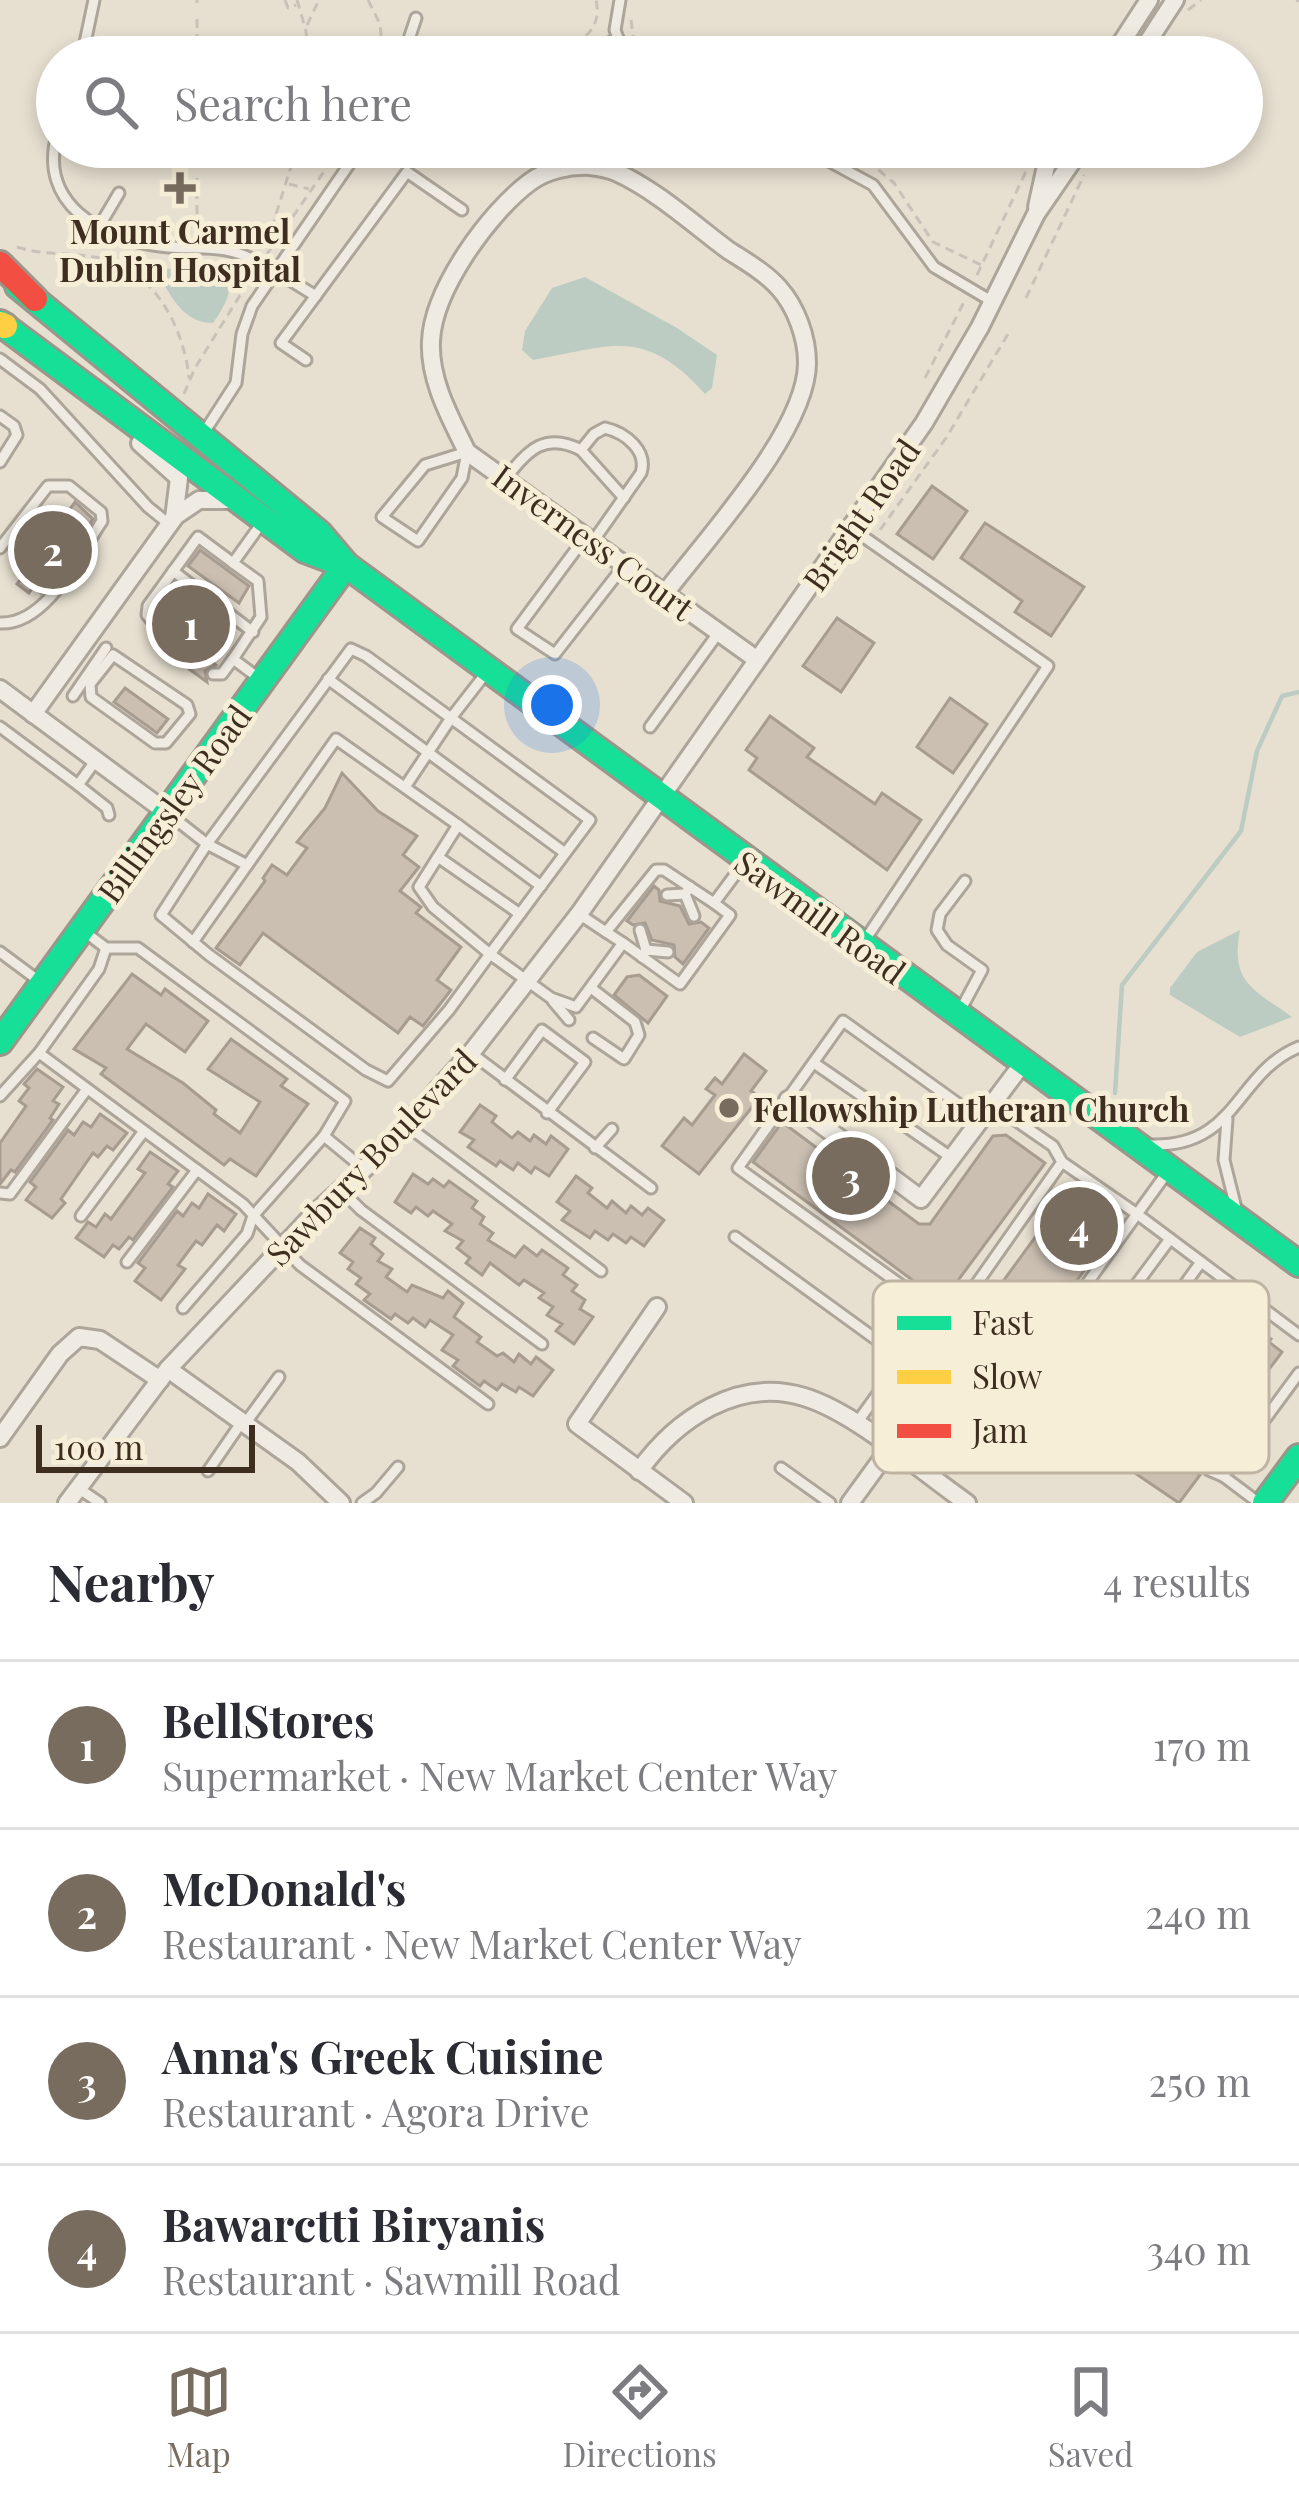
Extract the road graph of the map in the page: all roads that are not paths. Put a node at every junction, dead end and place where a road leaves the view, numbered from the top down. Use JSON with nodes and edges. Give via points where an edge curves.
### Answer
{"nodes":[{"id":1,"x":94,"y":0,"type":"edge"},
{"id":2,"x":620,"y":0,"type":"edge"},
{"id":3,"x":1149,"y":0,"type":"edge"},
{"id":4,"x":1175,"y":0,"type":"edge"},
{"id":5,"x":416,"y":18,"type":"dead end"},
{"id":6,"x":86,"y":36,"type":"edge"},
{"id":7,"x":410,"y":36,"type":"edge"},
{"id":8,"x":616,"y":36,"type":"edge"},
{"id":9,"x":1126,"y":36,"type":"edge"},
{"id":10,"x":1152,"y":36,"type":"edge"},
{"id":11,"x":54,"y":168,"type":"edge"},
{"id":12,"x":346,"y":168,"type":"edge"},
{"id":13,"x":567,"y":168,"type":"edge"},
{"id":14,"x":602,"y":168,"type":"edge"},
{"id":15,"x":842,"y":168,"type":"edge"},
{"id":16,"x":1046,"y":168,"type":"edge"},
{"id":17,"x":1068,"y":168,"type":"edge"},
{"id":18,"x":119,"y":193,"type":"dead end"},
{"id":19,"x":462,"y":211,"type":"dead end"},
{"id":20,"x":1036,"y":214,"type":"junction"},
{"id":21,"x":100,"y":225,"type":"junction"},
{"id":22,"x":2,"y":260,"type":"edge"},
{"id":23,"x":274,"y":272,"type":"junction"},
{"id":24,"x":316,"y":296,"type":"junction"},
{"id":25,"x":993,"y":302,"type":"junction"},
{"id":26,"x":2,"y":324,"type":"edge"},
{"id":27,"x":0,"y":359,"type":"edge"},
{"id":28,"x":306,"y":360,"type":"dead end"},
{"id":29,"x":112,"y":405,"type":"junction"},
{"id":30,"x":0,"y":416,"type":"edge"},
{"id":31,"x":202,"y":436,"type":"junction"},
{"id":32,"x":580,"y":450,"type":"junction"},
{"id":33,"x":467,"y":452,"type":"junction"},
{"id":34,"x":183,"y":459,"type":"junction"},
{"id":35,"x":0,"y":462,"type":"edge"},
{"id":36,"x":507,"y":477,"type":"junction"},
{"id":37,"x":624,"y":498,"type":"junction"},
{"id":38,"x":238,"y":500,"type":"junction"},
{"id":39,"x":264,"y":519,"type":"junction"},
{"id":40,"x":172,"y":521,"type":"junction"},
{"id":41,"x":851,"y":528,"type":"junction"},
{"id":42,"x":591,"y":537,"type":"junction"},
{"id":43,"x":0,"y":548,"type":"edge"},
{"id":44,"x":626,"y":562,"type":"junction"},
{"id":45,"x":233,"y":563,"type":"junction"},
{"id":46,"x":346,"y":566,"type":"junction"},
{"id":47,"x":173,"y":571,"type":"junction"},
{"id":48,"x":666,"y":592,"type":"junction"},
{"id":49,"x":0,"y":623,"type":"edge"},
{"id":50,"x":253,"y":632,"type":"junction"},
{"id":51,"x":719,"y":632,"type":"junction"},
{"id":52,"x":106,"y":648,"type":"dead end"},
{"id":53,"x":178,"y":650,"type":"dead end"},
{"id":54,"x":233,"y":659,"type":"junction"},
{"id":55,"x":756,"y":659,"type":"junction"},
{"id":56,"x":489,"y":669,"type":"junction"},
{"id":57,"x":213,"y":674,"type":"dead end"},
{"id":58,"x":328,"y":679,"type":"junction"},
{"id":59,"x":262,"y":680,"type":"junction"},
{"id":60,"x":84,"y":687,"type":"junction"},
{"id":61,"x":0,"y":689,"type":"edge"},
{"id":62,"x":73,"y":696,"type":"dead end"},
{"id":63,"x":34,"y":714,"type":"junction"},
{"id":64,"x":451,"y":718,"type":"junction"},
{"id":65,"x":0,"y":727,"type":"edge"},
{"id":66,"x":650,"y":727,"type":"dead end"},
{"id":67,"x":428,"y":753,"type":"junction"},
{"id":68,"x":96,"y":760,"type":"junction"},
{"id":69,"x":78,"y":785,"type":"junction"},
{"id":70,"x":405,"y":787,"type":"junction"},
{"id":71,"x":661,"y":800,"type":"junction"},
{"id":72,"x":166,"y":812,"type":"junction"},
{"id":73,"x":110,"y":815,"type":"dead end"},
{"id":74,"x":458,"y":825,"type":"junction"},
{"id":75,"x":207,"y":844,"type":"junction"},
{"id":76,"x":565,"y":854,"type":"junction"},
{"id":77,"x":438,"y":857,"type":"junction"},
{"id":78,"x":745,"y":861,"type":"junction"},
{"id":79,"x":247,"y":866,"type":"junction"},
{"id":80,"x":964,"y":881,"type":"dead end"},
{"id":81,"x":541,"y":886,"type":"junction"},
{"id":82,"x":688,"y":891,"type":"junction"},
{"id":83,"x":667,"y":895,"type":"dead end"},
{"id":84,"x":714,"y":903,"type":"junction"},
{"id":85,"x":520,"y":914,"type":"junction"},
{"id":86,"x":579,"y":914,"type":"junction"},
{"id":87,"x":694,"y":916,"type":"dead end"},
{"id":88,"x":82,"y":929,"type":"junction"},
{"id":89,"x":640,"y":930,"type":"dead end"},
{"id":90,"x":607,"y":932,"type":"junction"},
{"id":91,"x":193,"y":942,"type":"junction"},
{"id":92,"x":623,"y":944,"type":"junction"},
{"id":93,"x":861,"y":945,"type":"junction"},
{"id":94,"x":106,"y":948,"type":"junction"},
{"id":95,"x":0,"y":952,"type":"edge"},
{"id":96,"x":668,"y":952,"type":"dead end"},
{"id":97,"x":490,"y":954,"type":"junction"},
{"id":98,"x":644,"y":954,"type":"junction"},
{"id":99,"x":528,"y":981,"type":"junction"},
{"id":100,"x":42,"y":984,"type":"junction"},
{"id":101,"x":591,"y":988,"type":"junction"},
{"id":102,"x":551,"y":998,"type":"junction"},
{"id":103,"x":957,"y":1016,"type":"junction"},
{"id":104,"x":568,"y":1020,"type":"dead end"},
{"id":105,"x":593,"y":1038,"type":"dead end"},
{"id":106,"x":0,"y":1042,"type":"edge"},
{"id":107,"x":1299,"y":1048,"type":"edge"},
{"id":108,"x":39,"y":1053,"type":"junction"},
{"id":109,"x":471,"y":1053,"type":"junction"},
{"id":110,"x":814,"y":1063,"type":"junction"},
{"id":111,"x":1023,"y":1063,"type":"junction"},
{"id":112,"x":505,"y":1081,"type":"junction"},
{"id":113,"x":87,"y":1089,"type":"junction"},
{"id":114,"x":0,"y":1097,"type":"edge"},
{"id":115,"x":788,"y":1100,"type":"junction"},
{"id":116,"x":992,"y":1104,"type":"junction"},
{"id":117,"x":548,"y":1113,"type":"junction"},
{"id":118,"x":1226,"y":1119,"type":"junction"},
{"id":119,"x":406,"y":1125,"type":"junction"},
{"id":120,"x":612,"y":1130,"type":"dead end"},
{"id":121,"x":144,"y":1131,"type":"junction"},
{"id":122,"x":324,"y":1136,"type":"junction"},
{"id":123,"x":1132,"y":1143,"type":"junction"},
{"id":124,"x":596,"y":1148,"type":"junction"},
{"id":125,"x":952,"y":1158,"type":"junction"},
{"id":126,"x":1062,"y":1162,"type":"junction"},
{"id":127,"x":364,"y":1169,"type":"junction"},
{"id":128,"x":1169,"y":1170,"type":"junction"},
{"id":129,"x":197,"y":1171,"type":"junction"},
{"id":130,"x":651,"y":1188,"type":"dead end"},
{"id":131,"x":341,"y":1190,"type":"junction"},
{"id":132,"x":0,"y":1193,"type":"edge"},
{"id":133,"x":1137,"y":1214,"type":"junction"},
{"id":134,"x":81,"y":1216,"type":"dead end"},
{"id":135,"x":253,"y":1216,"type":"junction"},
{"id":136,"x":1242,"y":1222,"type":"junction"},
{"id":137,"x":735,"y":1237,"type":"dead end"},
{"id":138,"x":1170,"y":1239,"type":"junction"},
{"id":139,"x":282,"y":1247,"type":"junction"},
{"id":140,"x":127,"y":1262,"type":"dead end"},
{"id":141,"x":1201,"y":1262,"type":"junction"},
{"id":142,"x":1299,"y":1264,"type":"edge"},
{"id":143,"x":601,"y":1271,"type":"dead end"},
{"id":144,"x":895,"y":1281,"type":"edge"},
{"id":145,"x":978,"y":1281,"type":"edge"},
{"id":146,"x":1088,"y":1281,"type":"edge"},
{"id":147,"x":1139,"y":1281,"type":"edge"},
{"id":148,"x":1187,"y":1281,"type":"edge"},
{"id":149,"x":1227,"y":1281,"type":"edge"},
{"id":150,"x":657,"y":1307,"type":"dead end"},
{"id":151,"x":183,"y":1308,"type":"dead end"},
{"id":152,"x":1269,"y":1312,"type":"edge"},
{"id":153,"x":1299,"y":1335,"type":"edge"},
{"id":154,"x":873,"y":1337,"type":"edge"},
{"id":155,"x":542,"y":1344,"type":"dead end"},
{"id":156,"x":1299,"y":1372,"type":"edge"},
{"id":157,"x":164,"y":1374,"type":"junction"},
{"id":158,"x":279,"y":1377,"type":"dead end"},
{"id":159,"x":873,"y":1400,"type":"edge"},
{"id":160,"x":488,"y":1404,"type":"dead end"},
{"id":161,"x":1269,"y":1413,"type":"edge"},
{"id":162,"x":242,"y":1424,"type":"junction"},
{"id":163,"x":856,"y":1424,"type":"junction"},
{"id":164,"x":873,"y":1436,"type":"edge"},
{"id":165,"x":0,"y":1438,"type":"edge"},
{"id":166,"x":1299,"y":1457,"type":"edge"},
{"id":167,"x":398,"y":1467,"type":"dead end"},
{"id":168,"x":782,"y":1468,"type":"dead end"},
{"id":169,"x":208,"y":1471,"type":"dead end"},
{"id":170,"x":639,"y":1471,"type":"junction"},
{"id":171,"x":873,"y":1471,"type":"edge"},
{"id":172,"x":925,"y":1473,"type":"edge"},
{"id":173,"x":1216,"y":1473,"type":"edge"},
{"id":174,"x":1225,"y":1473,"type":"edge"},
{"id":175,"x":1223,"y":1476,"type":"junction"},
{"id":176,"x":73,"y":1495,"type":"edge"},
{"id":177,"x":329,"y":1498,"type":"edge"},
{"id":178,"x":100,"y":1503,"type":"edge"},
{"id":179,"x":362,"y":1503,"type":"edge"},
{"id":180,"x":684,"y":1503,"type":"edge"},
{"id":181,"x":830,"y":1503,"type":"edge"},
{"id":182,"x":850,"y":1503,"type":"edge"},
{"id":183,"x":967,"y":1503,"type":"edge"},
{"id":184,"x":1262,"y":1503,"type":"edge"}],
"edges":[{"from":1,"to":6,"type":"lane"},
{"from":2,"to":8,"type":"lane"},
{"from":3,"to":9,"type":"street"},
{"from":4,"to":10,"type":"street"},
{"from":5,"to":7,"type":"lane"},
{"from":11,"to":21,"type":"lane","via":[[79,214]]},
{"from":12,"to":23,"type":"lane"},
{"from":13,"to":33,"type":"street","name":"Inverness Court","via":[[532,180],[506,204],[439,299],[431,364]]},
{"from":14,"to":48,"type":"street","name":"Inverness Court","via":[[778,286],[804,334],[800,403],[784,434]]},
{"from":15,"to":25,"type":"lane","via":[[873,185],[934,267]]},
{"from":16,"to":20,"type":"street","name":"Bright Road"},
{"from":17,"to":20,"type":"street","name":"Bright Road"},
{"from":18,"to":21,"type":"lane"},
{"from":19,"to":24,"type":"lane","via":[[407,172]]},
{"from":20,"to":25,"type":"street","name":"Bright Road"},
{"from":21,"to":23,"type":"lane","via":[[158,246],[231,251]]},
{"from":22,"to":31,"type":"main road","name":"Sawmill Road","via":[[35,299]]},
{"from":23,"to":24,"type":"lane"},
{"from":23,"to":31,"type":"lane","via":[[247,316],[236,383]]},
{"from":24,"to":28,"type":"lane","via":[[281,343]]},
{"from":25,"to":41,"type":"street","name":"Bright Road"},
{"from":26,"to":29,"type":"main road","name":"Sawmill Road"},
{"from":27,"to":40,"type":"lane","via":[[40,388],[148,507]]},
{"from":29,"to":34,"type":"main road","name":"Sawmill Road"},
{"from":29,"to":40,"type":"street","via":[[125,432],[179,478]]},
{"from":30,"to":35,"type":"lane","via":[[17,435]]},
{"from":31,"to":34,"type":"lane"},
{"from":31,"to":46,"type":"main road","name":"Sawmill Road","via":[[319,533]]},
{"from":32,"to":36,"type":"lane","via":[[539,443]]},
{"from":32,"to":37,"type":"lane"},
{"from":32,"to":37,"type":"lane","via":[[605,428],[641,452],[641,473]]},
{"from":33,"to":33,"type":"lane","via":[[462,478],[418,541],[382,517],[425,464]]},
{"from":33,"to":36,"type":"street","name":"Inverness Court"},
{"from":34,"to":38,"type":"main road","name":"Sawmill Road"},
{"from":36,"to":42,"type":"street","name":"Inverness Court"},
{"from":37,"to":42,"type":"lane"},
{"from":38,"to":39,"type":"main road","name":"Sawmill Road"},
{"from":38,"to":40,"type":"street","via":[[199,500]]},
{"from":39,"to":45,"type":"lane"},
{"from":39,"to":46,"type":"main road","name":"Sawmill Road","via":[[305,550]]},
{"from":40,"to":63,"type":"street"},
{"from":41,"to":55,"type":"street","name":"Bright Road"},
{"from":41,"to":93,"type":"lane","via":[[1048,666]]},
{"from":42,"to":44,"type":"street","name":"Inverness Court"},
{"from":42,"to":44,"type":"lane","via":[[518,629],[555,654]]},
{"from":43,"to":49,"type":"lane","via":[[48,486],[69,486],[101,512],[45,602],[25,619]]},
{"from":44,"to":48,"type":"street","name":"Inverness Court"},
{"from":45,"to":47,"type":"lane","via":[[198,537]]},
{"from":45,"to":50,"type":"lane","via":[[258,581],[261,617]]},
{"from":46,"to":56,"type":"main road","name":"Sawmill Road"},
{"from":46,"to":59,"type":"main road","name":"Billingsley Road"},
{"from":47,"to":50,"type":"lane"},
{"from":47,"to":53,"type":"lane","via":[[147,615]]},
{"from":48,"to":51,"type":"street","name":"Inverness Court"},
{"from":50,"to":54,"type":"lane"},
{"from":51,"to":55,"type":"street","name":"Inverness Court"},
{"from":51,"to":66,"type":"lane"},
{"from":52,"to":60,"type":"lane"},
{"from":54,"to":57,"type":"lane"},
{"from":54,"to":59,"type":"lane"},
{"from":55,"to":71,"type":"street","name":"Bright Road"},
{"from":56,"to":64,"type":"lane"},
{"from":56,"to":71,"type":"main road","name":"Sawmill Road"},
{"from":58,"to":64,"type":"lane","via":[[351,650]]},
{"from":58,"to":67,"type":"lane"},
{"from":58,"to":75,"type":"lane"},
{"from":59,"to":72,"type":"main road","name":"Billingsley Road"},
{"from":60,"to":60,"type":"lane","via":[[161,746],[190,714],[187,704],[112,656]]},
{"from":60,"to":62,"type":"lane"},
{"from":61,"to":63,"type":"street"},
{"from":63,"to":68,"type":"street"},
{"from":64,"to":67,"type":"lane"},
{"from":64,"to":76,"type":"lane","via":[[590,820]]},
{"from":65,"to":69,"type":"lane"},
{"from":67,"to":70,"type":"lane"},
{"from":67,"to":76,"type":"lane"},
{"from":68,"to":69,"type":"lane"},
{"from":68,"to":72,"type":"street"},
{"from":69,"to":73,"type":"lane"},
{"from":70,"to":74,"type":"lane"},
{"from":70,"to":79,"type":"lane","via":[[336,739]]},
{"from":71,"to":78,"type":"main road","name":"Sawmill Road"},
{"from":71,"to":86,"type":"street","name":"Sawbury Boulevard"},
{"from":72,"to":75,"type":"lane"},
{"from":72,"to":88,"type":"main road","name":"Billingsley Road"},
{"from":74,"to":77,"type":"lane"},
{"from":74,"to":81,"type":"lane"},
{"from":75,"to":79,"type":"lane"},
{"from":75,"to":91,"type":"lane","via":[[161,915]]},
{"from":76,"to":81,"type":"lane"},
{"from":77,"to":85,"type":"lane"},
{"from":77,"to":97,"type":"lane","via":[[419,887]]},
{"from":78,"to":84,"type":"lane"},
{"from":78,"to":93,"type":"main road","name":"Sawmill Road"},
{"from":79,"to":91,"type":"lane"},
{"from":80,"to":103,"type":"lane","via":[[937,930],[982,970]]},
{"from":81,"to":85,"type":"lane"},
{"from":82,"to":83,"type":"lane"},
{"from":82,"to":84,"type":"lane"},
{"from":82,"to":87,"type":"lane"},
{"from":82,"to":90,"type":"lane","via":[[656,870]]},
{"from":84,"to":98,"type":"lane","via":[[730,915],[680,984]]},
{"from":85,"to":97,"type":"lane"},
{"from":86,"to":90,"type":"lane"},
{"from":86,"to":99,"type":"street","name":"Sawbury Boulevard"},
{"from":88,"to":94,"type":"lane"},
{"from":88,"to":100,"type":"main road","name":"Billingsley Road"},
{"from":89,"to":98,"type":"lane"},
{"from":90,"to":92,"type":"lane"},
{"from":91,"to":97,"type":"lane","via":[[388,1081]]},
{"from":92,"to":98,"type":"lane"},
{"from":92,"to":101,"type":"lane"},
{"from":93,"to":103,"type":"main road","name":"Sawmill Road"},
{"from":94,"to":108,"type":"lane"},
{"from":94,"to":122,"type":"lane","via":[[138,948],[345,1101]]},
{"from":95,"to":100,"type":"lane"},
{"from":96,"to":98,"type":"lane"},
{"from":97,"to":99,"type":"lane"},
{"from":99,"to":102,"type":"lane"},
{"from":99,"to":109,"type":"street","name":"Sawbury Boulevard"},
{"from":100,"to":106,"type":"main road","name":"Billingsley Road"},
{"from":101,"to":102,"type":"lane","via":[[576,1007]]},
{"from":101,"to":105,"type":"lane","via":[[639,1034],[624,1059]]},
{"from":102,"to":104,"type":"lane"},
{"from":103,"to":111,"type":"main road","name":"Sawmill Road"},
{"from":107,"to":118,"type":"lane","via":[[1270,1062]]},
{"from":108,"to":113,"type":"lane"},
{"from":108,"to":114,"type":"lane"},
{"from":109,"to":112,"type":"lane"},
{"from":109,"to":119,"type":"street","name":"Sawbury Boulevard"},
{"from":110,"to":115,"type":"lane"},
{"from":110,"to":116,"type":"lane","via":[[843,1021],[964,1108]]},
{"from":110,"to":125,"type":"lane"},
{"from":111,"to":116,"type":"street"},
{"from":111,"to":123,"type":"main road","name":"Sawmill Road"},
{"from":112,"to":117,"type":"lane"},
{"from":112,"to":117,"type":"lane","via":[[542,1030],[585,1062]]},
{"from":113,"to":121,"type":"lane"},
{"from":113,"to":132,"type":"lane","via":[[10,1194]]},
{"from":115,"to":125,"type":"street","via":[[921,1199]]},
{"from":115,"to":144,"type":"lane","via":[[738,1168]]},
{"from":116,"to":125,"type":"street"},
{"from":116,"to":126,"type":"lane","via":[[1053,1146]]},
{"from":117,"to":124,"type":"lane"},
{"from":118,"to":123,"type":"lane","via":[[1186,1141]]},
{"from":118,"to":136,"type":"lane","via":[[1228,1191]]},
{"from":119,"to":127,"type":"street","name":"Sawbury Boulevard"},
{"from":119,"to":143,"type":"lane"},
{"from":120,"to":124,"type":"lane"},
{"from":121,"to":129,"type":"lane"},
{"from":121,"to":134,"type":"lane"},
{"from":122,"to":127,"type":"lane"},
{"from":122,"to":135,"type":"lane"},
{"from":123,"to":128,"type":"main road","name":"Sawmill Road"},
{"from":124,"to":130,"type":"lane"},
{"from":126,"to":133,"type":"lane"},
{"from":126,"to":145,"type":"lane"},
{"from":127,"to":131,"type":"street","name":"Sawbury Boulevard"},
{"from":128,"to":133,"type":"lane"},
{"from":128,"to":136,"type":"main road","name":"Sawmill Road"},
{"from":129,"to":135,"type":"lane"},
{"from":129,"to":140,"type":"lane"},
{"from":131,"to":139,"type":"street","name":"Sawbury Boulevard"},
{"from":131,"to":155,"type":"lane"},
{"from":133,"to":138,"type":"lane"},
{"from":133,"to":146,"type":"lane"},
{"from":135,"to":139,"type":"lane"},
{"from":135,"to":151,"type":"lane","via":[[247,1234]]},
{"from":136,"to":142,"type":"main road","name":"Sawmill Road"},
{"from":137,"to":154,"type":"lane"},
{"from":138,"to":141,"type":"lane"},
{"from":138,"to":147,"type":"lane"},
{"from":139,"to":157,"type":"street","name":"Sawbury Boulevard"},
{"from":139,"to":160,"type":"lane"},
{"from":141,"to":148,"type":"lane"},
{"from":141,"to":149,"type":"lane"},
{"from":150,"to":170,"type":"street","via":[[578,1420]]},
{"from":152,"to":153,"type":"lane"},
{"from":156,"to":161,"type":"lane"},
{"from":157,"to":162,"type":"street"},
{"from":157,"to":165,"type":"street","via":[[79,1337]]},
{"from":157,"to":176,"type":"street","name":"Sawbury Boulevard"},
{"from":158,"to":162,"type":"lane"},
{"from":159,"to":163,"type":"lane"},
{"from":162,"to":169,"type":"lane"},
{"from":162,"to":177,"type":"street"},
{"from":163,"to":164,"type":"street"},
{"from":163,"to":170,"type":"street","via":[[803,1396],[748,1393],[697,1412]]},
{"from":166,"to":184,"type":"main road"},
{"from":167,"to":179,"type":"lane"},
{"from":168,"to":181,"type":"lane"},
{"from":170,"to":180,"type":"street"},
{"from":171,"to":182,"type":"street"},
{"from":172,"to":183,"type":"street"},
{"from":173,"to":175,"type":"lane"},
{"from":174,"to":175,"type":"lane"},
{"from":175,"to":184,"type":"lane"},
{"from":176,"to":178,"type":"lane"}]}
